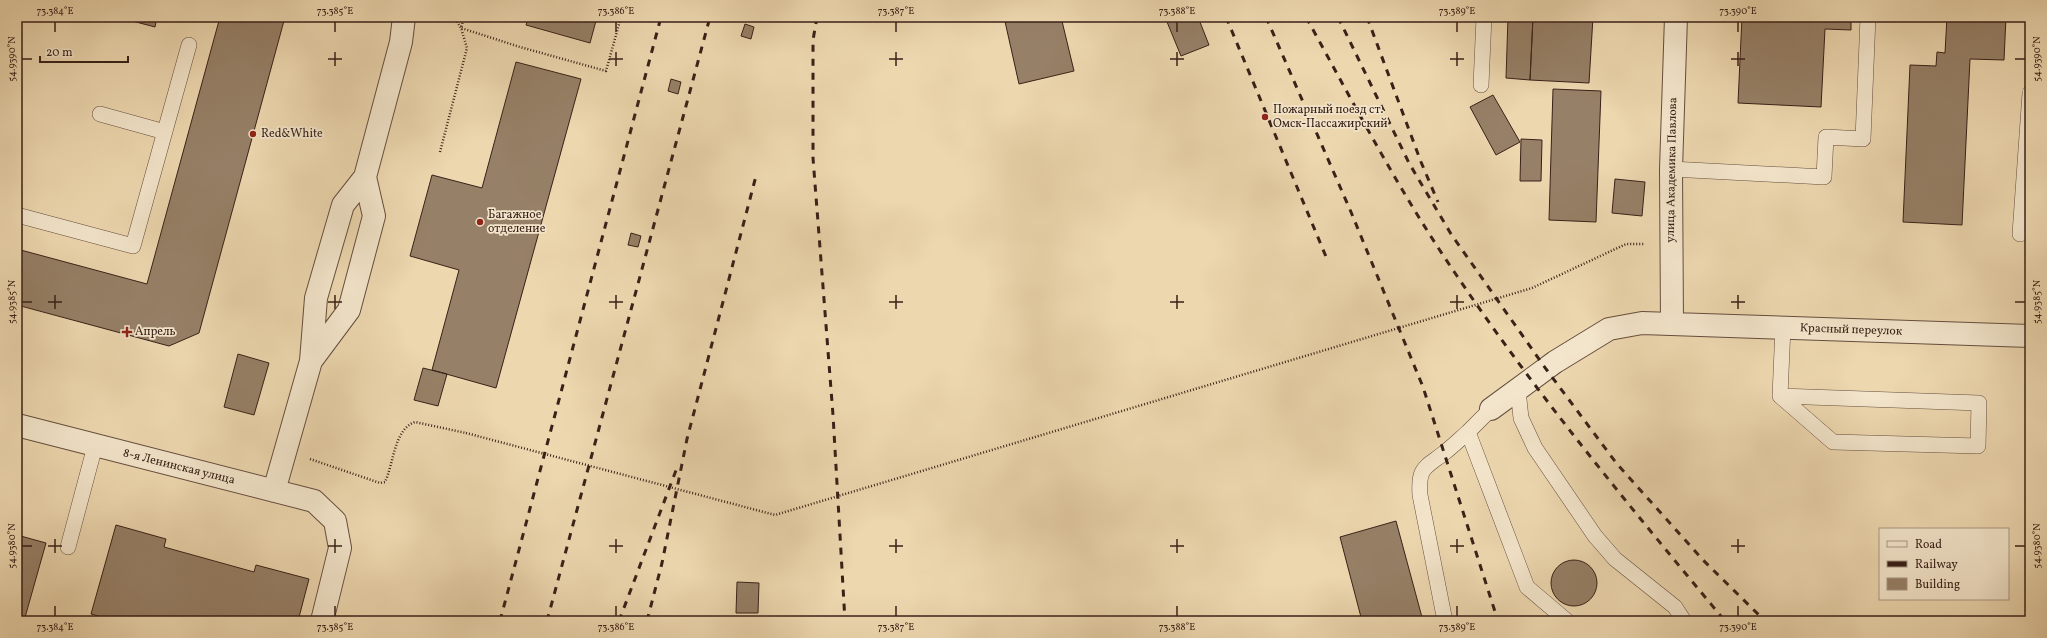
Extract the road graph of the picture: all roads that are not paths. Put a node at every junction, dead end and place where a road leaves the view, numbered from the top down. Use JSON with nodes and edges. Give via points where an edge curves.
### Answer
{"nodes":[{"id":1,"x":404,"y":17,"type":"edge"},
{"id":2,"x":1484,"y":17,"type":"edge"},
{"id":3,"x":1676,"y":17,"type":"edge"},
{"id":4,"x":1868,"y":17,"type":"edge"},
{"id":5,"x":188,"y":45,"type":"dead end"},
{"id":6,"x":1481,"y":85,"type":"dead end"},
{"id":7,"x":2030,"y":92,"type":"edge"},
{"id":8,"x":100,"y":114,"type":"dead end"},
{"id":9,"x":165,"y":132,"type":"junction"},
{"id":10,"x":1671,"y":169,"type":"junction"},
{"id":11,"x":365,"y":177,"type":"junction"},
{"id":12,"x":17,"y":215,"type":"edge"},
{"id":13,"x":2020,"y":234,"type":"dead end"},
{"id":14,"x":1672,"y":323,"type":"junction"},
{"id":15,"x":1783,"y":327,"type":"junction"},
{"id":16,"x":2030,"y":336,"type":"edge"},
{"id":17,"x":310,"y":361,"type":"junction"},
{"id":18,"x":1518,"y":390,"type":"junction"},
{"id":19,"x":1780,"y":396,"type":"junction"},
{"id":20,"x":1491,"y":410,"type":"joint"},
{"id":21,"x":17,"y":425,"type":"edge"},
{"id":22,"x":1468,"y":432,"type":"junction"},
{"id":23,"x":95,"y":446,"type":"junction"},
{"id":24,"x":274,"y":491,"type":"junction"},
{"id":25,"x":68,"y":547,"type":"dead end"},
{"id":26,"x":322,"y":621,"type":"edge"},
{"id":27,"x":1445,"y":621,"type":"edge"},
{"id":28,"x":1567,"y":621,"type":"edge"},
{"id":29,"x":1684,"y":621,"type":"edge"}],
"edges":[{"from":1,"to":11,"type":"street","via":[[401,42]]},
{"from":2,"to":6,"type":"lane"},
{"from":3,"to":10,"type":"street","name":"улица Академика Павлова"},
{"from":4,"to":10,"type":"lane","via":[[1863,139],[1826,137],[1824,177]]},
{"from":5,"to":9,"type":"lane"},
{"from":7,"to":13,"type":"lane"},
{"from":8,"to":9,"type":"lane"},
{"from":9,"to":12,"type":"lane","via":[[133,246]]},
{"from":10,"to":14,"type":"street","name":"улица Академика Павлова"},
{"from":11,"to":17,"type":"street","via":[[343,205],[316,298]]},
{"from":11,"to":17,"type":"street","via":[[374,216],[349,310]]},
{"from":14,"to":15,"type":"street","name":"Красный переулок"},
{"from":14,"to":18,"type":"street","name":"Красный переулок","via":[[1642,323],[1609,329],[1555,362]]},
{"from":15,"to":16,"type":"street","name":"Красный переулок"},
{"from":15,"to":19,"type":"lane"},
{"from":17,"to":24,"type":"street"},
{"from":18,"to":20,"type":"street","name":"Красный переулок"},
{"from":18,"to":29,"type":"lane","via":[[1521,418],[1535,448],[1595,536],[1616,558],[1675,607]]},
{"from":19,"to":19,"type":"lane","via":[[1833,442],[1978,446],[1980,403]]},
{"from":20,"to":22,"type":"lane"},
{"from":21,"to":23,"type":"street","name":"8-я Ленинская улица"},
{"from":22,"to":27,"type":"lane","via":[[1425,466],[1419,480]]},
{"from":22,"to":28,"type":"lane","via":[[1527,587]]},
{"from":23,"to":24,"type":"street","name":"8-я Ленинская улица"},
{"from":23,"to":25,"type":"lane"},
{"from":24,"to":26,"type":"street","name":"8-я Ленинская улица","via":[[314,501],[335,520],[340,548]]}]}
